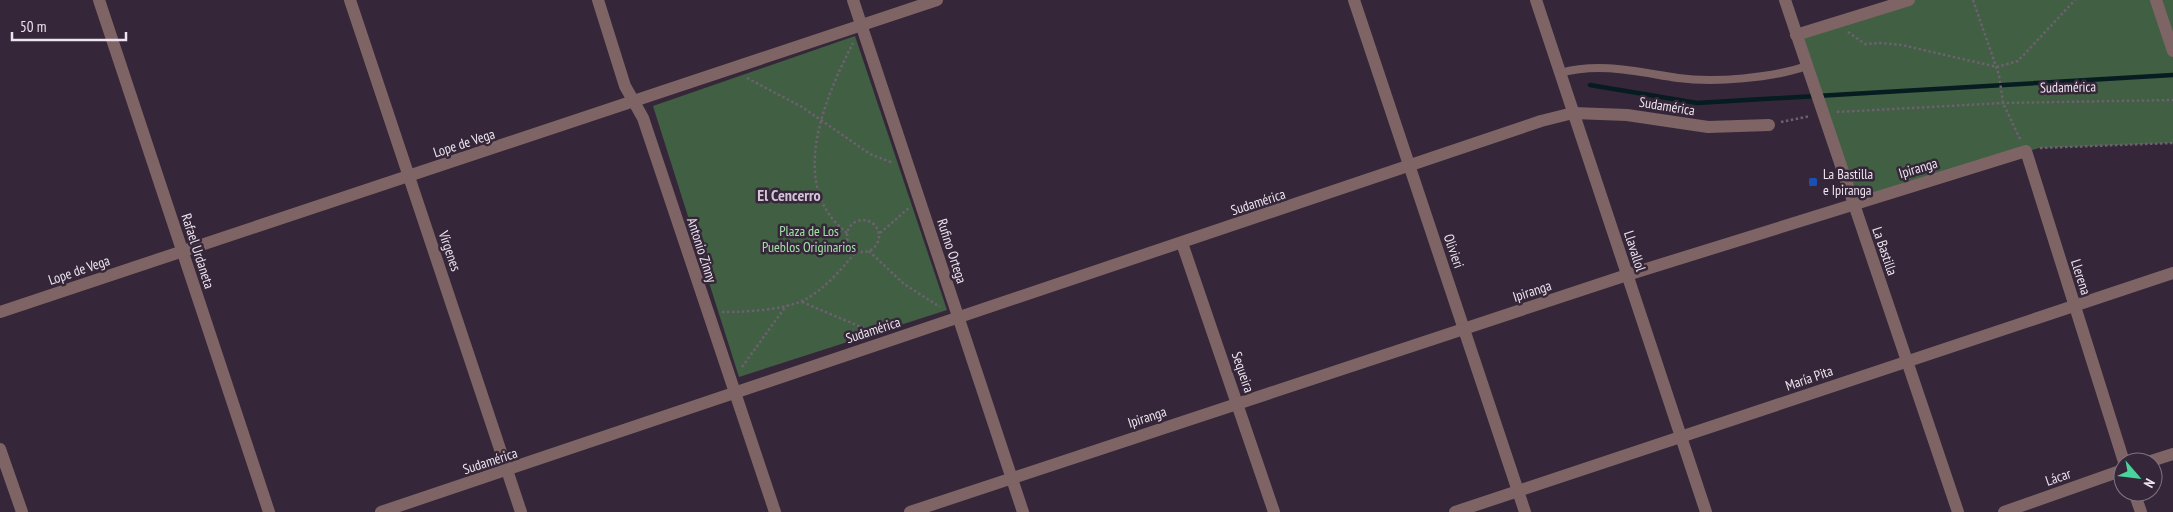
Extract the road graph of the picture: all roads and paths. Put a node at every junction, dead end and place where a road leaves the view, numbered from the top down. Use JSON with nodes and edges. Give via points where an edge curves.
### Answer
{"nodes":[{"id":1,"x":99,"y":0,"type":"edge"},
{"id":2,"x":350,"y":0,"type":"edge"},
{"id":3,"x":598,"y":0,"type":"edge"},
{"id":4,"x":852,"y":0,"type":"edge"},
{"id":5,"x":937,"y":0,"type":"edge"},
{"id":6,"x":1354,"y":0,"type":"edge"},
{"id":7,"x":1536,"y":0,"type":"edge"},
{"id":8,"x":1785,"y":0,"type":"edge"},
{"id":9,"x":1909,"y":0,"type":"edge"},
{"id":10,"x":1973,"y":0,"type":"edge"},
{"id":11,"x":2075,"y":0,"type":"edge"},
{"id":12,"x":2156,"y":0,"type":"edge"},
{"id":13,"x":1835,"y":23,"type":"junction"},
{"id":14,"x":861,"y":26,"type":"junction"},
{"id":15,"x":1796,"y":35,"type":"junction"},
{"id":16,"x":2173,"y":51,"type":"edge"},
{"id":17,"x":1807,"y":66,"type":"junction"},
{"id":18,"x":1997,"y":67,"type":"junction"},
{"id":19,"x":733,"y":69,"type":"junction"},
{"id":20,"x":1560,"y":72,"type":"junction"},
{"id":21,"x":2173,"y":100,"type":"edge"},
{"id":22,"x":634,"y":102,"type":"junction"},
{"id":23,"x":2003,"y":103,"type":"junction"},
{"id":24,"x":1821,"y":110,"type":"junction"},
{"id":25,"x":1573,"y":113,"type":"junction"},
{"id":26,"x":821,"y":120,"type":"junction"},
{"id":27,"x":1769,"y":125,"type":"joint"},
{"id":28,"x":2173,"y":143,"type":"edge"},
{"id":29,"x":2026,"y":151,"type":"junction"},
{"id":30,"x":906,"y":162,"type":"junction"},
{"id":31,"x":1410,"y":167,"type":"junction"},
{"id":32,"x":410,"y":177,"type":"junction"},
{"id":33,"x":919,"y":199,"type":"junction"},
{"id":34,"x":1852,"y":204,"type":"junction"},
{"id":35,"x":847,"y":233,"type":"junction"},
{"id":36,"x":880,"y":233,"type":"junction"},
{"id":37,"x":1182,"y":243,"type":"junction"},
{"id":38,"x":182,"y":251,"type":"junction"},
{"id":39,"x":857,"y":251,"type":"junction"},
{"id":40,"x":869,"y":251,"type":"junction"},
{"id":41,"x":2173,"y":273,"type":"edge"},
{"id":42,"x":1627,"y":276,"type":"junction"},
{"id":43,"x":800,"y":302,"type":"junction"},
{"id":44,"x":2074,"y":304,"type":"junction"},
{"id":45,"x":786,"y":306,"type":"junction"},
{"id":46,"x":0,"y":312,"type":"edge"},
{"id":47,"x":707,"y":312,"type":"junction"},
{"id":48,"x":958,"y":318,"type":"junction"},
{"id":49,"x":1465,"y":330,"type":"junction"},
{"id":50,"x":887,"y":341,"type":"junction"},
{"id":51,"x":1906,"y":361,"type":"junction"},
{"id":52,"x":730,"y":379,"type":"junction"},
{"id":53,"x":734,"y":392,"type":"junction"},
{"id":54,"x":1238,"y":402,"type":"junction"},
{"id":55,"x":1682,"y":436,"type":"junction"},
{"id":56,"x":0,"y":449,"type":"edge"},
{"id":57,"x":2121,"y":452,"type":"edge"},
{"id":58,"x":508,"y":471,"type":"junction"},
{"id":59,"x":2113,"y":474,"type":"edge"},
{"id":60,"x":1011,"y":477,"type":"junction"},
{"id":61,"x":1518,"y":490,"type":"junction"},
{"id":62,"x":22,"y":512,"type":"edge"},
{"id":63,"x":270,"y":512,"type":"edge"},
{"id":64,"x":381,"y":512,"type":"edge"},
{"id":65,"x":521,"y":512,"type":"edge"},
{"id":66,"x":775,"y":512,"type":"edge"},
{"id":67,"x":910,"y":512,"type":"edge"},
{"id":68,"x":1023,"y":512,"type":"edge"},
{"id":69,"x":1274,"y":512,"type":"edge"},
{"id":70,"x":1455,"y":512,"type":"edge"},
{"id":71,"x":1525,"y":512,"type":"edge"},
{"id":72,"x":1706,"y":512,"type":"edge"},
{"id":73,"x":1958,"y":512,"type":"edge"},
{"id":74,"x":2004,"y":512,"type":"edge"}],
"edges":[{"from":1,"to":38,"type":"street","name":"Rafael Urdaneta"},
{"from":2,"to":32,"type":"street","name":"Vírgenes"},
{"from":3,"to":22,"type":"street","name":"Antonio Zinny","via":[[625,86]]},
{"from":4,"to":14,"type":"street","name":"Rufino Ortega"},
{"from":5,"to":14,"type":"street","name":"Lope de Vega"},
{"from":6,"to":31,"type":"street","name":"Olivieri"},
{"from":7,"to":20,"type":"street","name":"Llavallol"},
{"from":8,"to":15,"type":"street","name":"La Bastilla"},
{"from":9,"to":13,"type":"street"},
{"from":10,"to":18,"type":"path"},
{"from":11,"to":18,"type":"path","via":[[2018,61]]},
{"from":12,"to":16,"type":"street"},
{"from":13,"to":15,"type":"street"},
{"from":13,"to":18,"type":"path","via":[[1865,44],[1902,45]]},
{"from":14,"to":19,"type":"street","name":"Lope de Vega"},
{"from":14,"to":26,"type":"path"},
{"from":14,"to":30,"type":"street","name":"Rufino Ortega"},
{"from":15,"to":17,"type":"street","name":"La Bastilla"},
{"from":17,"to":20,"type":"lane","via":[[1787,73],[1695,80],[1614,68],[1578,68]]},
{"from":17,"to":24,"type":"street","name":"La Bastilla"},
{"from":18,"to":23,"type":"path"},
{"from":19,"to":22,"type":"street","name":"Lope de Vega"},
{"from":19,"to":26,"type":"path"},
{"from":20,"to":25,"type":"street","name":"Llavallol"},
{"from":21,"to":23,"type":"path","name":"Sudamérica"},
{"from":22,"to":32,"type":"street","name":"Lope de Vega"},
{"from":22,"to":47,"type":"street","name":"Antonio Zinny","via":[[643,118]]},
{"from":23,"to":24,"type":"path","name":"Sudamérica"},
{"from":23,"to":29,"type":"path"},
{"from":24,"to":27,"type":"path","name":"Sudamérica"},
{"from":24,"to":34,"type":"street","name":"La Bastilla"},
{"from":25,"to":27,"type":"street","name":"Sudamérica","via":[[1627,115],[1708,127]]},
{"from":25,"to":31,"type":"street","name":"Sudamérica"},
{"from":25,"to":42,"type":"street","name":"Llavallol"},
{"from":26,"to":30,"type":"path","via":[[879,159],[889,163]]},
{"from":26,"to":35,"type":"path","via":[[815,180],[820,201]]},
{"from":28,"to":29,"type":"path"},
{"from":29,"to":34,"type":"street","name":"Ipiranga"},
{"from":29,"to":44,"type":"street","name":"Llerena"},
{"from":30,"to":33,"type":"street","name":"Rufino Ortega"},
{"from":31,"to":37,"type":"street","name":"Sudamérica"},
{"from":31,"to":49,"type":"street","name":"Olivieri"},
{"from":32,"to":38,"type":"street","name":"Lope de Vega"},
{"from":32,"to":58,"type":"street","name":"Vírgenes"},
{"from":33,"to":36,"type":"path"},
{"from":33,"to":48,"type":"street","name":"Rufino Ortega"},
{"from":34,"to":42,"type":"street","name":"Ipiranga"},
{"from":34,"to":51,"type":"street","name":"La Bastilla"},
{"from":35,"to":36,"type":"path","via":[[852,223],[862,219],[872,222]]},
{"from":35,"to":39,"type":"path","via":[[849,244]]},
{"from":36,"to":40,"type":"path","via":[[877,246]]},
{"from":37,"to":48,"type":"street","name":"Sudamérica"},
{"from":37,"to":54,"type":"street","name":"Sequeira"},
{"from":38,"to":46,"type":"street","name":"Lope de Vega"},
{"from":38,"to":63,"type":"street","name":"Rafael Urdaneta"},
{"from":39,"to":40,"type":"path"},
{"from":39,"to":43,"type":"path","via":[[825,285]]},
{"from":40,"to":48,"type":"path","via":[[904,284]]},
{"from":41,"to":44,"type":"street","name":"María Pita"},
{"from":42,"to":49,"type":"street","name":"Ipiranga"},
{"from":42,"to":55,"type":"street","name":"Llavallol"},
{"from":43,"to":45,"type":"path"},
{"from":43,"to":50,"type":"path","via":[[858,324]]},
{"from":44,"to":51,"type":"street","name":"María Pita"},
{"from":44,"to":57,"type":"street","name":"Llerena"},
{"from":45,"to":47,"type":"path"},
{"from":45,"to":52,"type":"path","via":[[754,352]]},
{"from":47,"to":52,"type":"street","name":"Antonio Zinny"},
{"from":48,"to":50,"type":"street","name":"Sudamérica"},
{"from":48,"to":60,"type":"street","name":"Rufino Ortega"},
{"from":49,"to":54,"type":"street","name":"Ipiranga"},
{"from":49,"to":61,"type":"street","name":"Olivieri"},
{"from":50,"to":53,"type":"street","name":"Sudamérica"},
{"from":51,"to":55,"type":"street","name":"María Pita"},
{"from":51,"to":73,"type":"street","name":"La Bastilla"},
{"from":52,"to":53,"type":"street","name":"Antonio Zinny"},
{"from":53,"to":58,"type":"street","name":"Sudamérica"},
{"from":53,"to":66,"type":"street","name":"Antonio Zinny"},
{"from":54,"to":60,"type":"street","name":"Ipiranga"},
{"from":54,"to":69,"type":"street","name":"Sequeira"},
{"from":55,"to":61,"type":"street","name":"María Pita"},
{"from":55,"to":72,"type":"street","name":"Llavallol"},
{"from":56,"to":62,"type":"street"},
{"from":58,"to":64,"type":"street","name":"Sudamérica"},
{"from":58,"to":65,"type":"street","name":"Vírgenes"},
{"from":59,"to":74,"type":"street","name":"Lácar"},
{"from":60,"to":67,"type":"street","name":"Ipiranga"},
{"from":60,"to":68,"type":"street","name":"Rufino Ortega"},
{"from":61,"to":70,"type":"street","name":"María Pita"},
{"from":61,"to":71,"type":"street","name":"Olivieri"}]}
